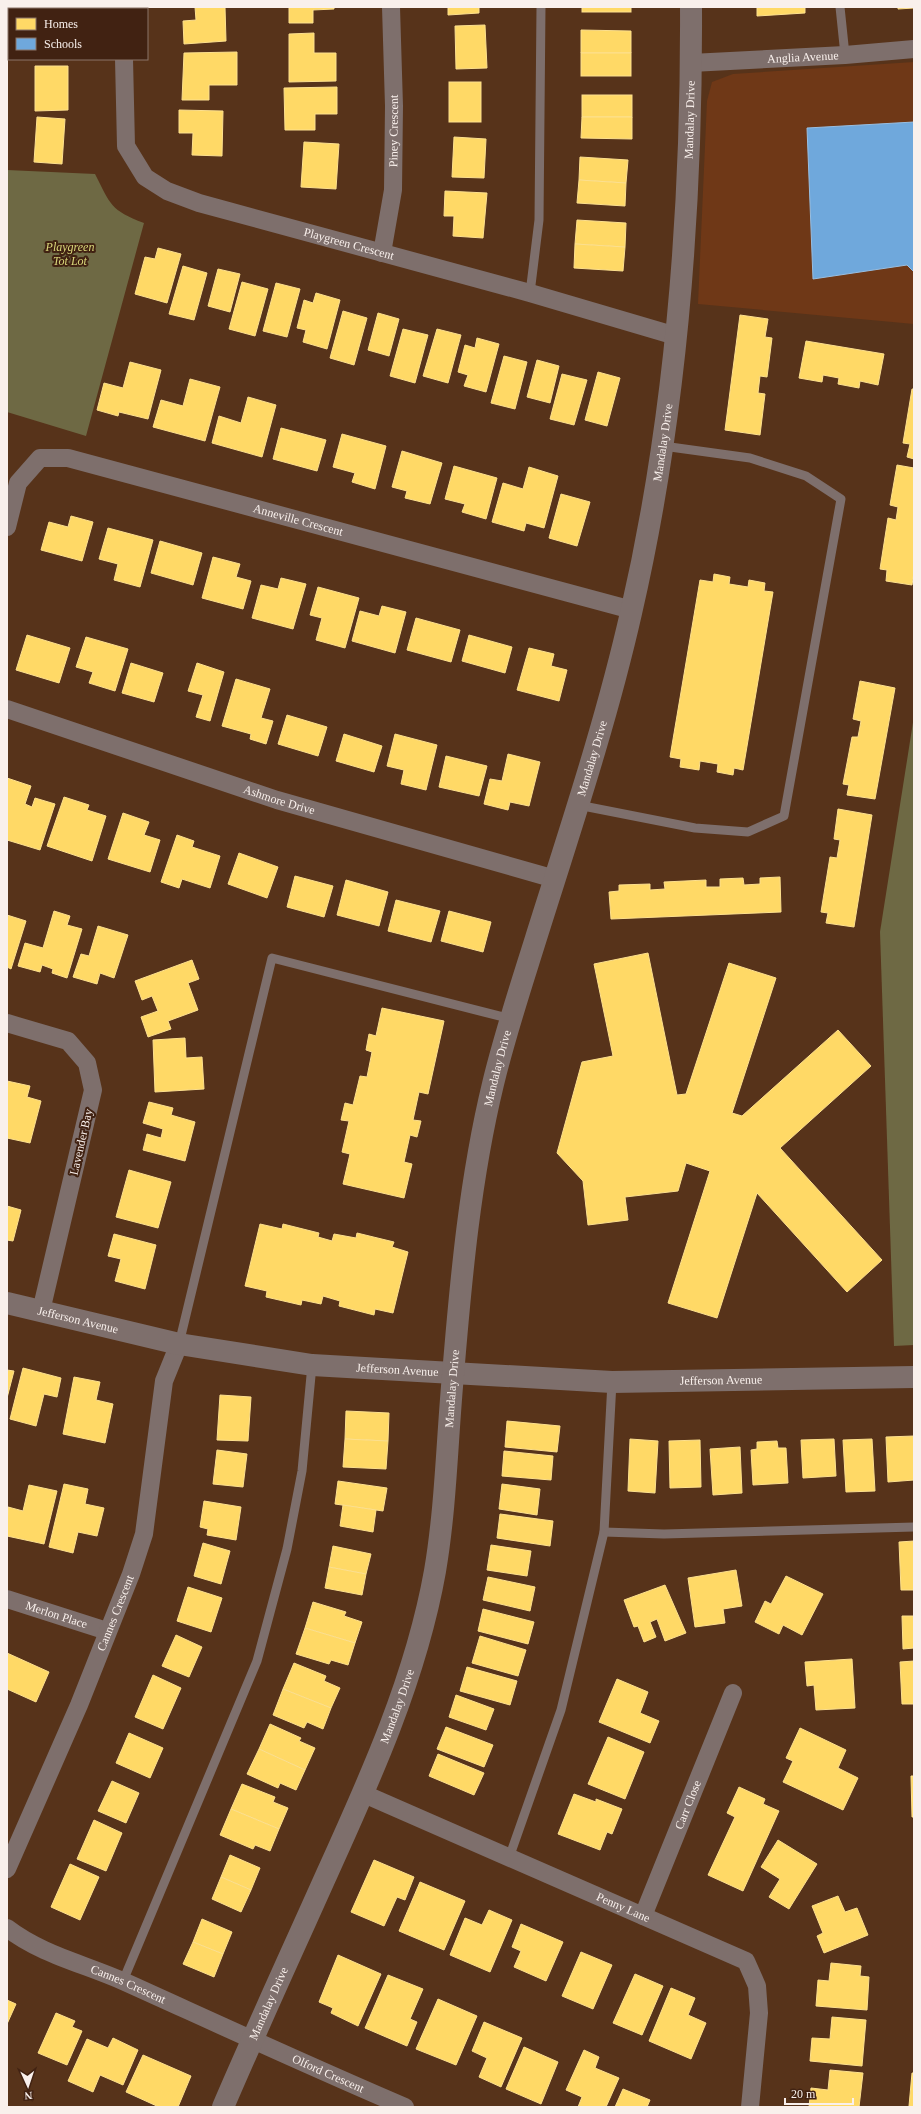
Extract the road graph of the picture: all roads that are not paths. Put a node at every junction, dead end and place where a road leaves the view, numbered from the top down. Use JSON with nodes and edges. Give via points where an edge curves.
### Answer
{"nodes":[{"id":1,"x":391,"y":7,"type":"edge"},
{"id":2,"x":541,"y":7,"type":"edge"},
{"id":3,"x":691,"y":7,"type":"edge"},
{"id":4,"x":840,"y":7,"type":"edge"},
{"id":5,"x":914,"y":49,"type":"edge"},
{"id":6,"x":845,"y":55,"type":"junction"},
{"id":7,"x":124,"y":60,"type":"edge"},
{"id":8,"x":691,"y":63,"type":"junction"},
{"id":9,"x":382,"y":253,"type":"junction"},
{"id":10,"x":530,"y":293,"type":"junction"},
{"id":11,"x":676,"y":336,"type":"junction"},
{"id":12,"x":663,"y":446,"type":"junction"},
{"id":13,"x":7,"y":527,"type":"edge"},
{"id":14,"x":632,"y":610,"type":"junction"},
{"id":15,"x":7,"y":709,"type":"edge"},
{"id":16,"x":578,"y":805,"type":"junction"},
{"id":17,"x":555,"y":879,"type":"junction"},
{"id":18,"x":511,"y":1019,"type":"junction"},
{"id":19,"x":7,"y":1023,"type":"edge"},
{"id":20,"x":7,"y":1303,"type":"edge"},
{"id":21,"x":41,"y":1311,"type":"junction"},
{"id":22,"x":179,"y":1344,"type":"junction"},
{"id":23,"x":312,"y":1364,"type":"junction"},
{"id":24,"x":453,"y":1374,"type":"junction"},
{"id":25,"x":914,"y":1377,"type":"edge"},
{"id":26,"x":612,"y":1382,"type":"junction"},
{"id":27,"x":914,"y":1528,"type":"edge"},
{"id":28,"x":604,"y":1532,"type":"junction"},
{"id":29,"x":7,"y":1599,"type":"edge"},
{"id":30,"x":107,"y":1631,"type":"junction"},
{"id":31,"x":733,"y":1693,"type":"dead end"},
{"id":32,"x":364,"y":1794,"type":"junction"},
{"id":33,"x":509,"y":1858,"type":"junction"},
{"id":34,"x":7,"y":1869,"type":"edge"},
{"id":35,"x":643,"y":1916,"type":"junction"},
{"id":36,"x":7,"y":1928,"type":"edge"},
{"id":37,"x":123,"y":1981,"type":"junction"},
{"id":38,"x":251,"y":2040,"type":"junction"},
{"id":39,"x":223,"y":2107,"type":"edge"},
{"id":40,"x":405,"y":2107,"type":"edge"},
{"id":41,"x":750,"y":2107,"type":"edge"}],
"edges":[{"from":1,"to":9,"type":"street","name":"Piney Crescent","via":[[393,190]]},
{"from":2,"to":10,"type":"lane","via":[[539,220]]},
{"from":3,"to":8,"type":"street","name":"Mandalay Drive"},
{"from":4,"to":6,"type":"lane"},
{"from":5,"to":6,"type":"street","name":"Anglia Avenue"},
{"from":6,"to":8,"type":"street","name":"Anglia Avenue"},
{"from":7,"to":9,"type":"street","name":"Playgreen Crescent","via":[[126,146],[145,177],[167,191],[199,203]]},
{"from":8,"to":11,"type":"street","name":"Mandalay Drive","via":[[686,229]]},
{"from":9,"to":10,"type":"street","name":"Playgreen Crescent"},
{"from":10,"to":11,"type":"street","name":"Playgreen Crescent"},
{"from":11,"to":12,"type":"street","name":"Mandalay Drive"},
{"from":12,"to":14,"type":"street","name":"Mandalay Drive"},
{"from":12,"to":16,"type":"lane","via":[[750,458],[806,476],[841,499],[784,816],[748,832],[695,828]]},
{"from":13,"to":14,"type":"street","name":"Anneville Crescent","via":[[18,483],[40,458],[68,458]]},
{"from":14,"to":16,"type":"street","name":"Mandalay Drive"},
{"from":15,"to":17,"type":"street","name":"Ashmore Drive","via":[[277,800]]},
{"from":16,"to":17,"type":"street","name":"Mandalay Drive"},
{"from":17,"to":18,"type":"street","name":"Mandalay Drive"},
{"from":18,"to":22,"type":"lane","via":[[272,958]]},
{"from":18,"to":24,"type":"street","name":"Mandalay Drive","via":[[492,1086],[474,1186]]},
{"from":19,"to":21,"type":"street","name":"Lavender Bay","via":[[68,1041],[87,1064],[93,1090]]},
{"from":20,"to":21,"type":"street","name":"Jefferson Avenue"},
{"from":21,"to":22,"type":"street","name":"Jefferson Avenue"},
{"from":22,"to":23,"type":"street","name":"Jefferson Avenue"},
{"from":22,"to":30,"type":"street","name":"Cannes Crescent","via":[[164,1381],[144,1534],[131,1574]]},
{"from":23,"to":24,"type":"street","name":"Jefferson Avenue"},
{"from":23,"to":37,"type":"lane","via":[[302,1471],[288,1549],[257,1661]]},
{"from":24,"to":26,"type":"street","name":"Jefferson Avenue"},
{"from":24,"to":32,"type":"street","name":"Mandalay Drive","via":[[444,1498],[435,1570],[417,1650]]},
{"from":25,"to":26,"type":"street","name":"Jefferson Avenue"},
{"from":26,"to":28,"type":"lane"},
{"from":27,"to":28,"type":"lane","via":[[664,1534]]},
{"from":28,"to":33,"type":"lane","via":[[561,1710]]},
{"from":29,"to":30,"type":"street","name":"Merlon Place"},
{"from":30,"to":34,"type":"street","name":"Cannes Crescent","via":[[79,1705]]},
{"from":31,"to":35,"type":"street","name":"Carr Close"},
{"from":32,"to":33,"type":"street","name":"Penny Lane"},
{"from":32,"to":38,"type":"street","name":"Mandalay Drive"},
{"from":33,"to":35,"type":"street","name":"Penny Lane"},
{"from":35,"to":41,"type":"street","name":"Penny Lane","via":[[746,1961],[757,1986],[759,2013]]},
{"from":36,"to":37,"type":"street","name":"Cannes Crescent","via":[[41,1949]]},
{"from":37,"to":38,"type":"street","name":"Cannes Crescent"},
{"from":38,"to":39,"type":"street","name":"Mandalay Drive"},
{"from":38,"to":40,"type":"street","name":"Olford Crescent"}]}
